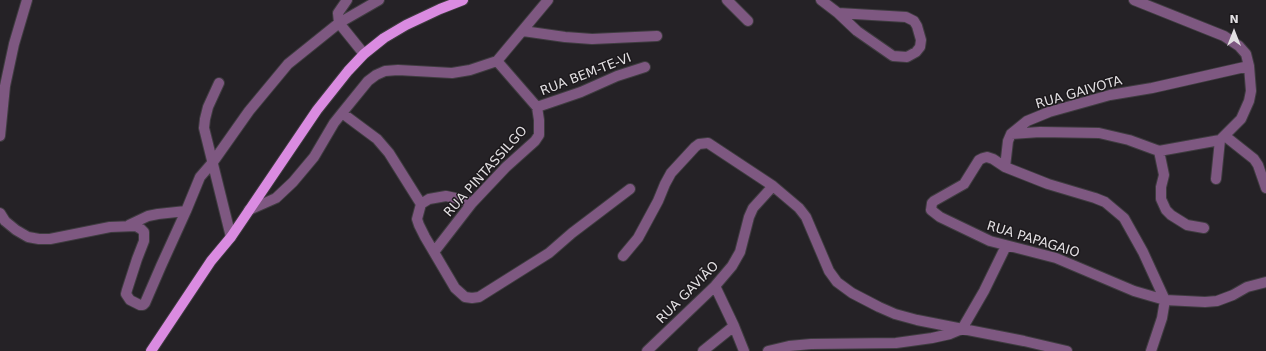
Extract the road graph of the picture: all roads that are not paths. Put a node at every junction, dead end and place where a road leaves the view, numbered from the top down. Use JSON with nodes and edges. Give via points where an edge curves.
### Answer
{"nodes":[{"id":1,"x":26,"y":0,"type":"edge"},
{"id":2,"x":347,"y":0,"type":"edge"},
{"id":3,"x":378,"y":0,"type":"edge"},
{"id":4,"x":463,"y":0,"type":"edge"},
{"id":5,"x":548,"y":0,"type":"edge"},
{"id":6,"x":727,"y":0,"type":"edge"},
{"id":7,"x":1134,"y":0,"type":"edge"},
{"id":8,"x":827,"y":2,"type":"edge"},
{"id":9,"x":838,"y":13,"type":"junction"},
{"id":10,"x":748,"y":20,"type":"dead end"},
{"id":11,"x":339,"y":23,"type":"junction"},
{"id":12,"x":523,"y":31,"type":"junction"},
{"id":13,"x":658,"y":36,"type":"dead end"},
{"id":14,"x":364,"y":54,"type":"junction"},
{"id":15,"x":497,"y":61,"type":"junction"},
{"id":16,"x":645,"y":66,"type":"dead end"},
{"id":17,"x":1249,"y":66,"type":"junction"},
{"id":18,"x":219,"y":84,"type":"dead end"},
{"id":19,"x":537,"y":107,"type":"junction"},
{"id":20,"x":342,"y":112,"type":"junction"},
{"id":21,"x":1011,"y":134,"type":"junction"},
{"id":22,"x":0,"y":136,"type":"edge"},
{"id":23,"x":1222,"y":138,"type":"junction"},
{"id":24,"x":1159,"y":151,"type":"junction"},
{"id":25,"x":212,"y":162,"type":"junction"},
{"id":26,"x":1005,"y":167,"type":"junction"},
{"id":27,"x":1216,"y":179,"type":"dead end"},
{"id":28,"x":773,"y":186,"type":"junction"},
{"id":29,"x":1266,"y":188,"type":"edge"},
{"id":30,"x":630,"y":189,"type":"dead end"},
{"id":31,"x":472,"y":203,"type":"junction"},
{"id":32,"x":421,"y":204,"type":"junction"},
{"id":33,"x":249,"y":210,"type":"junction"},
{"id":34,"x":186,"y":211,"type":"junction"},
{"id":35,"x":0,"y":213,"type":"edge"},
{"id":36,"x":127,"y":226,"type":"junction"},
{"id":37,"x":1204,"y":228,"type":"dead end"},
{"id":38,"x":230,"y":237,"type":"junction"},
{"id":39,"x":1006,"y":246,"type":"junction"},
{"id":40,"x":434,"y":252,"type":"junction"},
{"id":41,"x":624,"y":256,"type":"dead end"},
{"id":42,"x":1266,"y":282,"type":"edge"},
{"id":43,"x":715,"y":286,"type":"junction"},
{"id":44,"x":1165,"y":300,"type":"junction"},
{"id":45,"x":734,"y":326,"type":"junction"},
{"id":46,"x":962,"y":329,"type":"junction"},
{"id":47,"x":151,"y":351,"type":"edge"},
{"id":48,"x":647,"y":351,"type":"edge"},
{"id":49,"x":703,"y":351,"type":"edge"},
{"id":50,"x":744,"y":351,"type":"edge"},
{"id":51,"x":768,"y":351,"type":"edge"},
{"id":52,"x":1066,"y":351,"type":"edge"},
{"id":53,"x":1151,"y":351,"type":"edge"}],
"edges":[{"from":1,"to":22,"type":"street","via":[[14,44]]},
{"from":2,"to":11,"type":"street","via":[[338,13]]},
{"from":3,"to":11,"type":"street"},
{"from":4,"to":14,"type":"main road","via":[[406,25]]},
{"from":5,"to":12,"type":"street"},
{"from":6,"to":10,"type":"street"},
{"from":7,"to":17,"type":"street","via":[[1224,36],[1246,54]]},
{"from":8,"to":9,"type":"street"},
{"from":9,"to":9,"type":"street","via":[[856,31],[893,56],[907,57],[920,47],[917,26],[906,17]]},
{"from":11,"to":14,"type":"street"},
{"from":11,"to":25,"type":"street","via":[[288,64]]},
{"from":12,"to":13,"type":"street","via":[[592,39]]},
{"from":12,"to":15,"type":"street"},
{"from":14,"to":33,"type":"main road","via":[[317,110]]},
{"from":15,"to":19,"type":"street","name":"RUA PINTASSILGO"},
{"from":15,"to":20,"type":"street","via":[[452,73],[385,71],[368,81]]},
{"from":16,"to":19,"type":"street","name":"RUA BEM-TE-VI"},
{"from":17,"to":21,"type":"street","name":"RUA GAIVOTA","via":[[1068,106],[1027,121]]},
{"from":17,"to":23,"type":"street","via":[[1250,101],[1241,119]]},
{"from":18,"to":25,"type":"street","via":[[208,108],[204,128]]},
{"from":19,"to":31,"type":"street","name":"RUA PINTASSILGO","via":[[540,127],[535,141]]},
{"from":20,"to":32,"type":"street","via":[[377,139],[389,153]]},
{"from":20,"to":33,"type":"street","via":[[314,157],[293,182],[276,198]]},
{"from":21,"to":24,"type":"street","via":[[1099,134],[1129,140]]},
{"from":21,"to":26,"type":"street"},
{"from":23,"to":24,"type":"street"},
{"from":23,"to":27,"type":"street"},
{"from":23,"to":29,"type":"street","via":[[1254,158]]},
{"from":24,"to":37,"type":"street","via":[[1164,175],[1161,199],[1166,210],[1187,225]]},
{"from":25,"to":34,"type":"street","via":[[200,177]]},
{"from":25,"to":38,"type":"street"},
{"from":26,"to":39,"type":"street","name":"RUA PAPAGAIO","via":[[993,159],[982,158],[964,184],[932,203],[931,210],[975,235]]},
{"from":26,"to":44,"type":"street","via":[[1048,184],[1095,198],[1115,209],[1130,228]]},
{"from":28,"to":41,"type":"street","via":[[712,145],[704,142],[699,144],[668,178],[638,238]]},
{"from":28,"to":43,"type":"street","name":"RUA GAVIÃO","via":[[753,208],[740,252]]},
{"from":28,"to":46,"type":"street","via":[[806,217],[829,271],[837,282],[895,314]]},
{"from":30,"to":40,"type":"street","via":[[549,253],[479,297],[465,297],[460,293]]},
{"from":31,"to":32,"type":"street","via":[[446,196],[429,199]]},
{"from":31,"to":40,"type":"street","name":"RUA PINTASSILGO"},
{"from":32,"to":40,"type":"street","via":[[418,225]]},
{"from":33,"to":38,"type":"main road"},
{"from":34,"to":36,"type":"street","via":[[148,216]]},
{"from":34,"to":36,"type":"street","via":[[142,305],[130,300],[126,294],[145,236],[136,226]]},
{"from":35,"to":36,"type":"street","via":[[5,222],[16,230],[28,237],[39,239]]},
{"from":38,"to":47,"type":"main road"},
{"from":39,"to":44,"type":"street","name":"RUA PAPAGAIO","via":[[1056,258],[1134,291]]},
{"from":39,"to":46,"type":"street"},
{"from":42,"to":44,"type":"street","via":[[1247,287],[1217,301]]},
{"from":43,"to":45,"type":"street"},
{"from":43,"to":48,"type":"street","name":"RUA GAVIÃO"},
{"from":44,"to":53,"type":"street"},
{"from":45,"to":49,"type":"street"},
{"from":45,"to":50,"type":"street"},
{"from":46,"to":51,"type":"street","via":[[932,338],[896,343],[811,344]]},
{"from":46,"to":52,"type":"street"}]}
